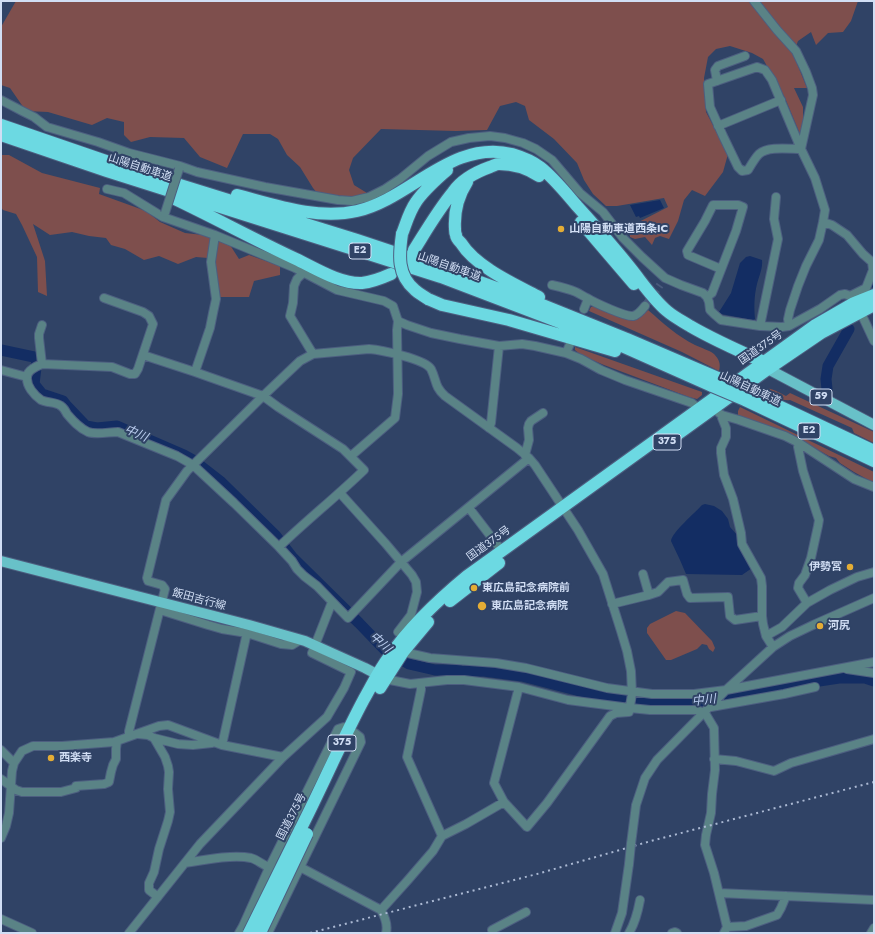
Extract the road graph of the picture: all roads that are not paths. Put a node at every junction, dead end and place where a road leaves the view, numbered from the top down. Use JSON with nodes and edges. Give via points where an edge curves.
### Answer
{"nodes":[{"id":1,"x":754,"y":1,"type":"edge"},
{"id":2,"x":745,"y":56,"type":"dead end"},
{"id":3,"x":717,"y":81,"type":"junction"},
{"id":4,"x":1,"y":100,"type":"edge"},
{"id":5,"x":781,"y":100,"type":"junction"},
{"id":6,"x":1,"y":126,"type":"edge"},
{"id":7,"x":718,"y":126,"type":"junction"},
{"id":8,"x":1,"y":135,"type":"edge"},
{"id":9,"x":801,"y":149,"type":"junction"},
{"id":10,"x":466,"y":156,"type":"junction"},
{"id":11,"x":180,"y":167,"type":"junction"},
{"id":12,"x":136,"y":176,"type":"junction"},
{"id":13,"x":471,"y":176,"type":"junction"},
{"id":14,"x":107,"y":189,"type":"dead end"},
{"id":15,"x":776,"y":197,"type":"dead end"},
{"id":16,"x":164,"y":215,"type":"junction"},
{"id":17,"x":823,"y":222,"type":"junction"},
{"id":18,"x":216,"y":235,"type":"junction"},
{"id":19,"x":414,"y":250,"type":"dead end"},
{"id":20,"x":721,"y":269,"type":"junction"},
{"id":21,"x":304,"y":272,"type":"junction"},
{"id":22,"x":391,"y":274,"type":"dead end"},
{"id":23,"x":552,"y":285,"type":"dead end"},
{"id":24,"x":874,"y":295,"type":"edge"},
{"id":25,"x":707,"y":297,"type":"junction"},
{"id":26,"x":104,"y":298,"type":"dead end"},
{"id":27,"x":588,"y":299,"type":"junction"},
{"id":28,"x":855,"y":304,"type":"junction"},
{"id":29,"x":874,"y":305,"type":"edge"},
{"id":30,"x":645,"y":306,"type":"tunnel mouth"},
{"id":31,"x":584,"y":309,"type":"dead end"},
{"id":32,"x":398,"y":321,"type":"junction"},
{"id":33,"x":590,"y":324,"type":"junction"},
{"id":34,"x":42,"y":325,"type":"dead end"},
{"id":35,"x":760,"y":326,"type":"junction"},
{"id":36,"x":789,"y":326,"type":"junction"},
{"id":37,"x":874,"y":341,"type":"edge"},
{"id":38,"x":570,"y":344,"type":"dead end"},
{"id":39,"x":500,"y":346,"type":"junction"},
{"id":40,"x":566,"y":353,"type":"junction"},
{"id":41,"x":313,"y":354,"type":"junction"},
{"id":42,"x":143,"y":355,"type":"junction"},
{"id":43,"x":398,"y":355,"type":"junction"},
{"id":44,"x":38,"y":366,"type":"junction"},
{"id":45,"x":762,"y":366,"type":"junction"},
{"id":46,"x":1,"y":370,"type":"edge"},
{"id":47,"x":195,"y":372,"type":"junction"},
{"id":48,"x":26,"y":377,"type":"junction"},
{"id":49,"x":715,"y":382,"type":"junction"},
{"id":50,"x":263,"y":396,"type":"junction"},
{"id":51,"x":749,"y":397,"type":"junction"},
{"id":52,"x":699,"y":409,"type":"junction"},
{"id":53,"x":718,"y":412,"type":"junction"},
{"id":54,"x":543,"y":413,"type":"dead end"},
{"id":55,"x":874,"y":425,"type":"edge"},
{"id":56,"x":489,"y":428,"type":"junction"},
{"id":57,"x":799,"y":443,"type":"junction"},
{"id":58,"x":874,"y":451,"type":"edge"},
{"id":59,"x":351,"y":456,"type":"junction"},
{"id":60,"x":527,"y":457,"type":"junction"},
{"id":61,"x":874,"y":462,"type":"edge"},
{"id":62,"x":196,"y":463,"type":"junction"},
{"id":63,"x":874,"y":487,"type":"edge"},
{"id":64,"x":340,"y":493,"type":"junction"},
{"id":65,"x":469,"y":508,"type":"junction"},
{"id":66,"x":565,"y":510,"type":"junction"},
{"id":67,"x":280,"y":546,"type":"junction"},
{"id":68,"x":502,"y":551,"type":"junction"},
{"id":69,"x":1,"y":561,"type":"edge"},
{"id":70,"x":401,"y":562,"type":"junction"},
{"id":71,"x":874,"y":572,"type":"edge"},
{"id":72,"x":644,"y":574,"type":"dead end"},
{"id":73,"x":649,"y":595,"type":"junction"},
{"id":74,"x":874,"y":598,"type":"edge"},
{"id":75,"x":332,"y":602,"type":"junction"},
{"id":76,"x":807,"y":603,"type":"junction"},
{"id":77,"x":612,"y":604,"type":"junction"},
{"id":78,"x":161,"y":607,"type":"junction"},
{"id":79,"x":762,"y":616,"type":"junction"},
{"id":80,"x":407,"y":627,"type":"junction"},
{"id":81,"x":248,"y":629,"type":"junction"},
{"id":82,"x":398,"y":632,"type":"dead end"},
{"id":83,"x":766,"y":636,"type":"junction"},
{"id":84,"x":315,"y":645,"type":"junction"},
{"id":85,"x":772,"y":647,"type":"junction"},
{"id":86,"x":402,"y":649,"type":"junction"},
{"id":87,"x":874,"y":662,"type":"edge"},
{"id":88,"x":845,"y":667,"type":"junction"},
{"id":89,"x":874,"y":673,"type":"edge"},
{"id":90,"x":381,"y":677,"type":"junction"},
{"id":91,"x":421,"y":684,"type":"junction"},
{"id":92,"x":815,"y":686,"type":"dead end"},
{"id":93,"x":519,"y":687,"type":"junction"},
{"id":94,"x":726,"y":690,"type":"junction"},
{"id":95,"x":632,"y":693,"type":"junction"},
{"id":96,"x":630,"y":706,"type":"junction"},
{"id":97,"x":707,"y":710,"type":"junction"},
{"id":98,"x":352,"y":731,"type":"junction"},
{"id":99,"x":133,"y":735,"type":"junction"},
{"id":100,"x":154,"y":738,"type":"junction"},
{"id":101,"x":874,"y":739,"type":"edge"},
{"id":102,"x":117,"y":741,"type":"junction"},
{"id":103,"x":218,"y":744,"type":"junction"},
{"id":104,"x":1,"y":750,"type":"edge"},
{"id":105,"x":283,"y":757,"type":"junction"},
{"id":106,"x":714,"y":759,"type":"junction"},
{"id":107,"x":14,"y":763,"type":"junction"},
{"id":108,"x":1,"y":779,"type":"edge"},
{"id":109,"x":11,"y":787,"type":"junction"},
{"id":110,"x":504,"y":802,"type":"junction"},
{"id":111,"x":304,"y":832,"type":"junction"},
{"id":112,"x":442,"y":836,"type":"junction"},
{"id":113,"x":1,"y":838,"type":"edge"},
{"id":114,"x":185,"y":863,"type":"junction"},
{"id":115,"x":300,"y":867,"type":"junction"},
{"id":116,"x":269,"y":868,"type":"junction"},
{"id":117,"x":719,"y":892,"type":"junction"},
{"id":118,"x":786,"y":896,"type":"junction"},
{"id":119,"x":158,"y":897,"type":"junction"},
{"id":120,"x":640,"y":900,"type":"dead end"},
{"id":121,"x":874,"y":900,"type":"edge"},
{"id":122,"x":381,"y":910,"type":"junction"},
{"id":123,"x":526,"y":912,"type":"dead end"},
{"id":124,"x":1,"y":918,"type":"edge"},
{"id":125,"x":874,"y":928,"type":"edge"},
{"id":126,"x":725,"y":930,"type":"edge"},
{"id":127,"x":244,"y":931,"type":"edge"},
{"id":128,"x":32,"y":933,"type":"edge"},
{"id":129,"x":129,"y":933,"type":"edge"},
{"id":130,"x":258,"y":933,"type":"edge"},
{"id":131,"x":268,"y":933,"type":"edge"},
{"id":132,"x":386,"y":933,"type":"edge"},
{"id":133,"x":493,"y":933,"type":"edge"},
{"id":134,"x":615,"y":933,"type":"edge"},
{"id":135,"x":629,"y":933,"type":"edge"},
{"id":136,"x":672,"y":933,"type":"edge"},
{"id":137,"x":677,"y":933,"type":"edge"},
{"id":138,"x":871,"y":933,"type":"edge"}],
"edges":[{"from":1,"to":9,"type":"street","via":[[796,51],[812,88],[813,95]]},
{"from":2,"to":3,"type":"street","via":[[718,66],[715,70]]},
{"from":3,"to":5,"type":"street","via":[[757,67],[764,70],[772,80]]},
{"from":3,"to":7,"type":"street","via":[[708,84],[710,107]]},
{"from":4,"to":11,"type":"street","via":[[34,117],[47,127]]},
{"from":5,"to":7,"type":"street"},
{"from":5,"to":9,"type":"street"},
{"from":6,"to":12,"type":"highway","name":"山陽自動車道","number":"E2"},
{"from":7,"to":9,"type":"street","via":[[742,171],[748,170],[758,154],[765,150]]},
{"from":8,"to":12,"type":"highway","name":"山陽自動車道","number":"E2"},
{"from":9,"to":17,"type":"street","via":[[821,195],[825,210]]},
{"from":10,"to":12,"type":"highway","via":[[377,204],[337,214],[292,209]]},
{"from":10,"to":45,"type":"highway","via":[[482,152],[511,154],[539,166],[618,251],[657,302],[676,317]]},
{"from":10,"to":49,"type":"highway","bridge":true,"via":[[435,180],[415,203],[407,220],[399,255],[404,275],[415,290],[442,305],[509,320]]},
{"from":11,"to":16,"type":"street","bridge":true},
{"from":11,"to":25,"type":"street","via":[[265,187],[352,201],[369,197],[385,189],[428,156],[452,142],[476,137],[505,138],[536,149],[552,160],[580,192],[603,212],[663,282],[681,285]]},
{"from":12,"to":22,"type":"highway","via":[[333,277],[362,283]]},
{"from":12,"to":33,"type":"highway","name":"山陽自動車道","number":"E2","via":[[393,252]]},
{"from":12,"to":49,"type":"highway","name":"山陽自動車道","number":"E2","via":[[441,277]]},
{"from":13,"to":19,"type":"highway","via":[[453,191]]},
{"from":13,"to":33,"type":"highway","via":[[462,190],[454,218],[456,236],[466,250],[502,277]]},
{"from":13,"to":45,"type":"highway","via":[[498,164],[521,167],[539,176],[549,184],[653,306],[691,335]]},
{"from":14,"to":16,"type":"street","via":[[124,193]]},
{"from":15,"to":35,"type":"street","via":[[774,219],[778,239]]},
{"from":16,"to":18,"type":"street"},
{"from":17,"to":28,"type":"street","via":[[847,235],[872,262],[873,270],[866,288]]},
{"from":17,"to":36,"type":"street","via":[[819,240],[798,286],[788,319]]},
{"from":18,"to":21,"type":"street"},
{"from":18,"to":47,"type":"street","via":[[211,262],[216,300],[210,328]]},
{"from":20,"to":20,"type":"street","via":[[743,207],[738,205],[712,205],[687,251],[688,255]]},
{"from":20,"to":25,"type":"street","via":[[712,293]]},
{"from":21,"to":32,"type":"street","via":[[337,290],[384,301],[393,306]]},
{"from":21,"to":41,"type":"street","via":[[294,286],[290,316]]},
{"from":23,"to":27,"type":"street","via":[[579,293]]},
{"from":24,"to":28,"type":"highway","name":"国道375号","number":"375"},
{"from":25,"to":35,"type":"street","via":[[710,310],[721,320]]},
{"from":26,"to":42,"type":"street","via":[[149,316],[153,324]]},
{"from":27,"to":30,"type":"street","via":[[632,316],[642,311]]},
{"from":27,"to":31,"type":"street"},
{"from":28,"to":29,"type":"highway","name":"国道375号","number":"375"},
{"from":28,"to":36,"type":"street","via":[[845,294],[840,295]]},
{"from":28,"to":37,"type":"street"},
{"from":28,"to":45,"type":"highway","name":"国道375号","number":"375","via":[[821,333]]},
{"from":32,"to":39,"type":"street","via":[[431,333]]},
{"from":32,"to":43,"type":"street"},
{"from":33,"to":49,"type":"highway","name":"山陽自動車道","number":"E2"},
{"from":34,"to":44,"type":"street","via":[[39,334]]},
{"from":35,"to":36,"type":"street"},
{"from":38,"to":40,"type":"street"},
{"from":39,"to":40,"type":"street","via":[[522,344]]},
{"from":39,"to":56,"type":"street"},
{"from":40,"to":52,"type":"street","via":[[625,380],[692,403]]},
{"from":41,"to":43,"type":"street","via":[[378,350]]},
{"from":41,"to":50,"type":"street","via":[[300,361]]},
{"from":42,"to":44,"type":"street","via":[[135,374],[112,367]]},
{"from":42,"to":47,"type":"street"},
{"from":43,"to":56,"type":"street","via":[[426,364],[440,391]]},
{"from":43,"to":59,"type":"street","via":[[395,418]]},
{"from":44,"to":48,"type":"street"},
{"from":45,"to":52,"type":"highway","name":"国道375号","number":"375"},
{"from":45,"to":53,"type":"highway","name":"国道375号","number":"375"},
{"from":45,"to":55,"type":"main road","number":"59"},
{"from":46,"to":48,"type":"street"},
{"from":47,"to":50,"type":"street"},
{"from":48,"to":62,"type":"street","via":[[28,385],[42,400],[61,406],[88,432],[118,432]]},
{"from":49,"to":51,"type":"highway","name":"山陽自動車道","number":"E2","bridge":true},
{"from":50,"to":59,"type":"street","via":[[343,448]]},
{"from":50,"to":62,"type":"street"},
{"from":51,"to":58,"type":"highway","name":"山陽自動車道","number":"E2"},
{"from":51,"to":61,"type":"highway","name":"山陽自動車道","number":"E2"},
{"from":52,"to":66,"type":"highway","name":"国道375号","number":"375"},
{"from":53,"to":57,"type":"street"},
{"from":53,"to":66,"type":"highway","name":"国道375号","number":"375"},
{"from":53,"to":79,"type":"street","via":[[726,428],[720,453],[724,475],[733,499],[742,544],[761,578]]},
{"from":54,"to":60,"type":"street","via":[[529,424]]},
{"from":56,"to":60,"type":"street"},
{"from":57,"to":63,"type":"street","via":[[854,479]]},
{"from":57,"to":76,"type":"street","via":[[802,471],[818,520],[811,558],[798,588]]},
{"from":59,"to":64,"type":"street","via":[[364,470]]},
{"from":60,"to":65,"type":"street"},
{"from":60,"to":66,"type":"street"},
{"from":62,"to":67,"type":"street"},
{"from":62,"to":78,"type":"street","via":[[166,500],[146,578],[164,586]]},
{"from":64,"to":67,"type":"street"},
{"from":64,"to":70,"type":"street"},
{"from":65,"to":68,"type":"street"},
{"from":65,"to":70,"type":"street"},
{"from":66,"to":68,"type":"highway","name":"国道375号","number":"375"},
{"from":66,"to":77,"type":"street","via":[[603,574]]},
{"from":66,"to":86,"type":"highway","name":"国道375号","number":"375","via":[[456,595]]},
{"from":67,"to":75,"type":"street","via":[[297,569]]},
{"from":68,"to":80,"type":"highway","name":"国道375号","number":"375","via":[[467,576]]},
{"from":69,"to":78,"type":"main road","name":"飯田吉行線"},
{"from":70,"to":75,"type":"street","via":[[348,618]]},
{"from":70,"to":80,"type":"street","via":[[412,575],[417,587]]},
{"from":71,"to":76,"type":"street","via":[[857,577]]},
{"from":72,"to":73,"type":"street"},
{"from":73,"to":77,"type":"street"},
{"from":73,"to":79,"type":"street","via":[[658,592],[668,582],[682,580],[690,598],[728,597],[730,616],[735,620]]},
{"from":74,"to":85,"type":"street","via":[[790,636]]},
{"from":75,"to":84,"type":"street"},
{"from":76,"to":83,"type":"street","via":[[782,627]]},
{"from":77,"to":95,"type":"street","via":[[627,651]]},
{"from":78,"to":81,"type":"main road","name":"飯田吉行線"},
{"from":78,"to":99,"type":"street","via":[[129,731]]},
{"from":79,"to":83,"type":"street"},
{"from":80,"to":82,"type":"street"},
{"from":80,"to":86,"type":"highway","name":"国道375号","number":"375"},
{"from":81,"to":84,"type":"main road","name":"飯田吉行線"},
{"from":81,"to":103,"type":"street"},
{"from":83,"to":85,"type":"street"},
{"from":84,"to":90,"type":"main road","name":"飯田吉行線"},
{"from":84,"to":105,"type":"street","via":[[312,653],[351,672],[327,717]]},
{"from":85,"to":94,"type":"street"},
{"from":86,"to":90,"type":"highway","name":"国道375号","number":"375"},
{"from":86,"to":95,"type":"street","via":[[408,654],[430,658],[526,668]]},
{"from":87,"to":88,"type":"street"},
{"from":88,"to":89,"type":"street"},
{"from":88,"to":94,"type":"street"},
{"from":90,"to":91,"type":"street"},
{"from":90,"to":98,"type":"highway","name":"国道375号","number":"375"},
{"from":91,"to":93,"type":"street","via":[[464,680]]},
{"from":91,"to":112,"type":"street","via":[[422,690],[407,757]]},
{"from":92,"to":97,"type":"street"},
{"from":93,"to":96,"type":"street","via":[[568,700]]},
{"from":93,"to":110,"type":"street","via":[[494,783]]},
{"from":94,"to":95,"type":"street","via":[[694,694]]},
{"from":94,"to":97,"type":"street"},
{"from":95,"to":96,"type":"street"},
{"from":96,"to":97,"type":"street","via":[[650,710]]},
{"from":96,"to":110,"type":"street","via":[[629,712],[610,716],[547,803],[527,826]]},
{"from":97,"to":106,"type":"street","via":[[714,728]]},
{"from":97,"to":134,"type":"street","bridge":true,"via":[[657,760],[645,778],[636,805],[622,913]]},
{"from":98,"to":111,"type":"highway","name":"国道375号","number":"375"},
{"from":98,"to":115,"type":"street","via":[[360,737],[361,742]]},
{"from":98,"to":116,"type":"street","via":[[338,729]]},
{"from":99,"to":100,"type":"street","via":[[148,735]]},
{"from":99,"to":102,"type":"street"},
{"from":99,"to":103,"type":"street","via":[[168,725]]},
{"from":100,"to":103,"type":"street","via":[[178,744]]},
{"from":100,"to":119,"type":"street","via":[[165,757],[169,772],[170,812],[149,883],[149,890]]},
{"from":101,"to":106,"type":"street","via":[[791,763],[774,771],[736,761]]},
{"from":102,"to":107,"type":"street","via":[[33,746],[22,751]]},
{"from":102,"to":109,"type":"street","via":[[117,755],[110,772],[110,782],[76,786],[61,792],[22,792]]},
{"from":103,"to":105,"type":"street"},
{"from":104,"to":107,"type":"street"},
{"from":105,"to":114,"type":"street"},
{"from":106,"to":117,"type":"street","via":[[711,813],[705,845]]},
{"from":107,"to":109,"type":"street"},
{"from":108,"to":109,"type":"street"},
{"from":109,"to":113,"type":"street","via":[[9,813]]},
{"from":110,"to":112,"type":"street"},
{"from":111,"to":127,"type":"highway","name":"国道375号","number":"375","bridge":true},
{"from":111,"to":130,"type":"highway","name":"国道375号","number":"375","bridge":true},
{"from":112,"to":122,"type":"street","via":[[433,851]]},
{"from":114,"to":116,"type":"street","via":[[238,857],[252,858]]},
{"from":114,"to":119,"type":"street"},
{"from":115,"to":116,"type":"street"},
{"from":115,"to":122,"type":"street"},
{"from":115,"to":131,"type":"street"},
{"from":116,"to":127,"type":"street"},
{"from":117,"to":118,"type":"street"},
{"from":117,"to":126,"type":"street"},
{"from":118,"to":121,"type":"street"},
{"from":118,"to":126,"type":"street","via":[[777,915]]},
{"from":119,"to":129,"type":"street"},
{"from":120,"to":135,"type":"street"},
{"from":122,"to":132,"type":"street","via":[[384,914]]},
{"from":123,"to":133,"type":"street","via":[[492,930]]},
{"from":124,"to":128,"type":"street"},
{"from":125,"to":138,"type":"street"},
{"from":127,"to":130,"type":"street"},
{"from":136,"to":137,"type":"street"}]}
